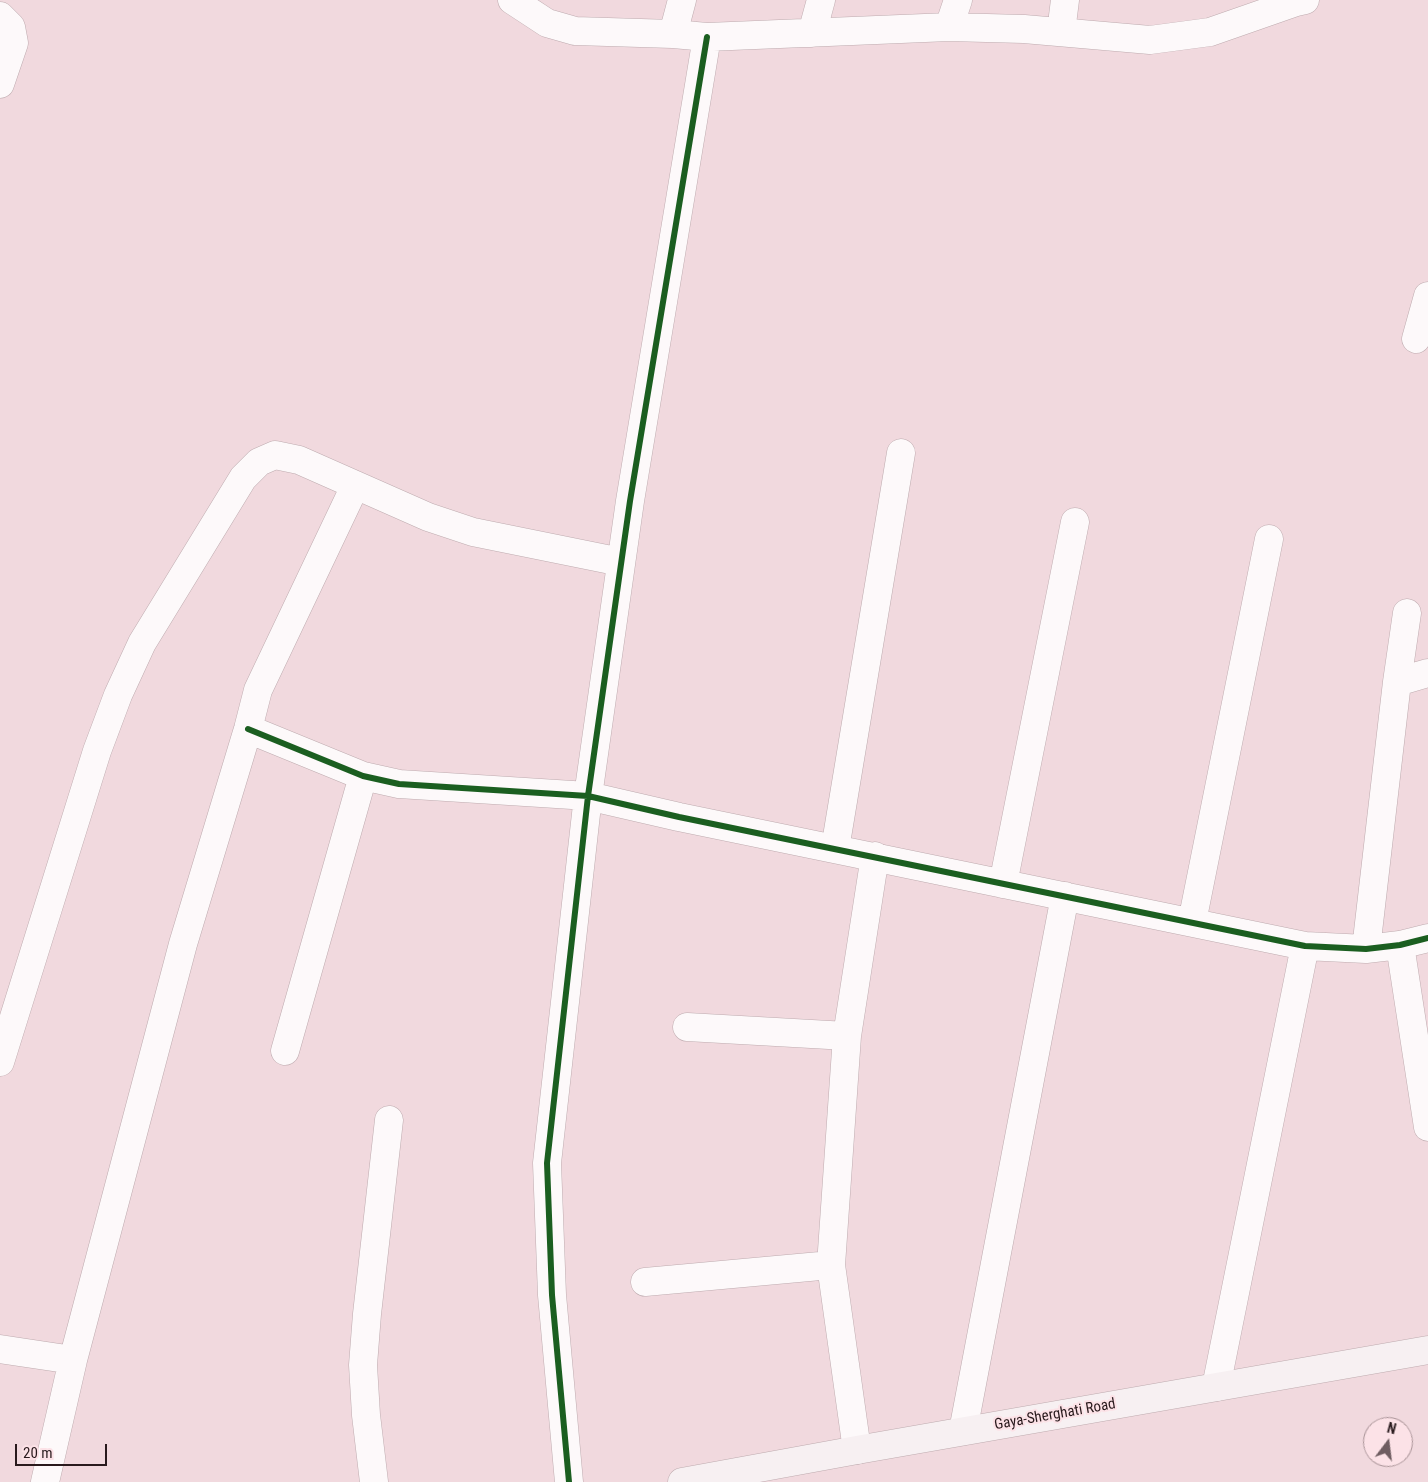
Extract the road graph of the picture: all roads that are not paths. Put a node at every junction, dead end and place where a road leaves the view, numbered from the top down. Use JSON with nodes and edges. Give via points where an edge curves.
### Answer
{"nodes":[{"id":1,"x":512,"y":0,"type":"edge"},
{"id":2,"x":682,"y":0,"type":"edge"},
{"id":3,"x":821,"y":0,"type":"edge"},
{"id":4,"x":958,"y":0,"type":"edge"},
{"id":5,"x":1065,"y":0,"type":"edge"},
{"id":6,"x":1305,"y":0,"type":"edge"},
{"id":7,"x":0,"y":16,"type":"edge"},
{"id":8,"x":949,"y":27,"type":"junction"},
{"id":9,"x":1061,"y":32,"type":"junction"},
{"id":10,"x":812,"y":33,"type":"junction"},
{"id":11,"x":673,"y":34,"type":"junction"},
{"id":12,"x":707,"y":37,"type":"junction"},
{"id":13,"x":0,"y":84,"type":"edge"},
{"id":14,"x":1428,"y":296,"type":"edge"},
{"id":15,"x":1416,"y":339,"type":"dead end"},
{"id":16,"x":901,"y":454,"type":"dead end"},
{"id":17,"x":354,"y":486,"type":"junction"},
{"id":18,"x":1074,"y":522,"type":"dead end"},
{"id":19,"x":1269,"y":539,"type":"dead end"},
{"id":20,"x":621,"y":562,"type":"junction"},
{"id":21,"x":1407,"y":613,"type":"dead end"},
{"id":22,"x":1428,"y":673,"type":"edge"},
{"id":23,"x":1397,"y":682,"type":"junction"},
{"id":24,"x":248,"y":729,"type":"junction"},
{"id":25,"x":363,"y":776,"type":"junction"},
{"id":26,"x":588,"y":796,"type":"junction"},
{"id":27,"x":835,"y":849,"type":"junction"},
{"id":28,"x":875,"y":856,"type":"junction"},
{"id":29,"x":1003,"y":884,"type":"junction"},
{"id":30,"x":1065,"y":896,"type":"junction"},
{"id":31,"x":1192,"y":922,"type":"junction"},
{"id":32,"x":1428,"y":938,"type":"edge"},
{"id":33,"x":1400,"y":945,"type":"junction"},
{"id":34,"x":1305,"y":946,"type":"junction"},
{"id":35,"x":1366,"y":949,"type":"junction"},
{"id":36,"x":687,"y":1027,"type":"dead end"},
{"id":37,"x":847,"y":1036,"type":"junction"},
{"id":38,"x":285,"y":1051,"type":"dead end"},
{"id":39,"x":0,"y":1062,"type":"edge"},
{"id":40,"x":389,"y":1120,"type":"dead end"},
{"id":41,"x":1428,"y":1127,"type":"edge"},
{"id":42,"x":831,"y":1265,"type":"junction"},
{"id":43,"x":645,"y":1282,"type":"dead end"},
{"id":44,"x":0,"y":1349,"type":"edge"},
{"id":45,"x":1428,"y":1350,"type":"edge"},
{"id":46,"x":73,"y":1360,"type":"junction"},
{"id":47,"x":1216,"y":1387,"type":"junction"},
{"id":48,"x":963,"y":1431,"type":"junction"},
{"id":49,"x":856,"y":1450,"type":"junction"},
{"id":50,"x":45,"y":1482,"type":"edge"},
{"id":51,"x":374,"y":1482,"type":"edge"},
{"id":52,"x":569,"y":1482,"type":"edge"},
{"id":53,"x":682,"y":1482,"type":"edge"}],
"edges":[{"from":1,"to":11,"type":"street","via":[[547,23],[575,31]]},
{"from":2,"to":11,"type":"street"},
{"from":3,"to":10,"type":"street"},
{"from":4,"to":8,"type":"street"},
{"from":5,"to":9,"type":"street"},
{"from":6,"to":9,"type":"street","via":[[1210,32],[1150,40]]},
{"from":7,"to":13,"type":"street","via":[[10,27],[14,43]]},
{"from":8,"to":9,"type":"street"},
{"from":8,"to":10,"type":"street"},
{"from":10,"to":12,"type":"street"},
{"from":11,"to":12,"type":"street"},
{"from":12,"to":20,"type":"street"},
{"from":14,"to":15,"type":"street"},
{"from":16,"to":27,"type":"street"},
{"from":17,"to":20,"type":"street","via":[[473,532]]},
{"from":17,"to":24,"type":"street","via":[[258,690]]},
{"from":17,"to":39,"type":"street","via":[[299,460],[275,455],[259,462],[238,486],[142,643],[118,695],[97,751]]},
{"from":18,"to":29,"type":"street"},
{"from":19,"to":31,"type":"street"},
{"from":20,"to":26,"type":"street"},
{"from":21,"to":23,"type":"street"},
{"from":22,"to":23,"type":"street"},
{"from":23,"to":35,"type":"street"},
{"from":24,"to":25,"type":"street"},
{"from":24,"to":46,"type":"street","via":[[183,944]]},
{"from":25,"to":26,"type":"street","via":[[399,784]]},
{"from":25,"to":38,"type":"street"},
{"from":26,"to":27,"type":"street"},
{"from":26,"to":52,"type":"street","via":[[547,1163],[552,1295]]},
{"from":27,"to":28,"type":"street"},
{"from":28,"to":29,"type":"street"},
{"from":28,"to":37,"type":"street"},
{"from":29,"to":30,"type":"street"},
{"from":30,"to":31,"type":"street"},
{"from":30,"to":48,"type":"street"},
{"from":31,"to":34,"type":"street"},
{"from":32,"to":33,"type":"street"},
{"from":33,"to":35,"type":"street"},
{"from":33,"to":41,"type":"street"},
{"from":34,"to":35,"type":"street"},
{"from":34,"to":47,"type":"street"},
{"from":36,"to":37,"type":"street"},
{"from":37,"to":42,"type":"street"},
{"from":40,"to":51,"type":"street","via":[[363,1365]]},
{"from":42,"to":43,"type":"street"},
{"from":42,"to":49,"type":"street"},
{"from":44,"to":46,"type":"street"},
{"from":45,"to":47,"type":"main road","name":"Gaya-Sherghati Road"},
{"from":46,"to":50,"type":"street"},
{"from":47,"to":48,"type":"main road","name":"Gaya-Sherghati Road"},
{"from":48,"to":49,"type":"main road","name":"Gaya-Sherghati Road"},
{"from":49,"to":53,"type":"main road","name":"Gaya-Sherghati Road"}]}
